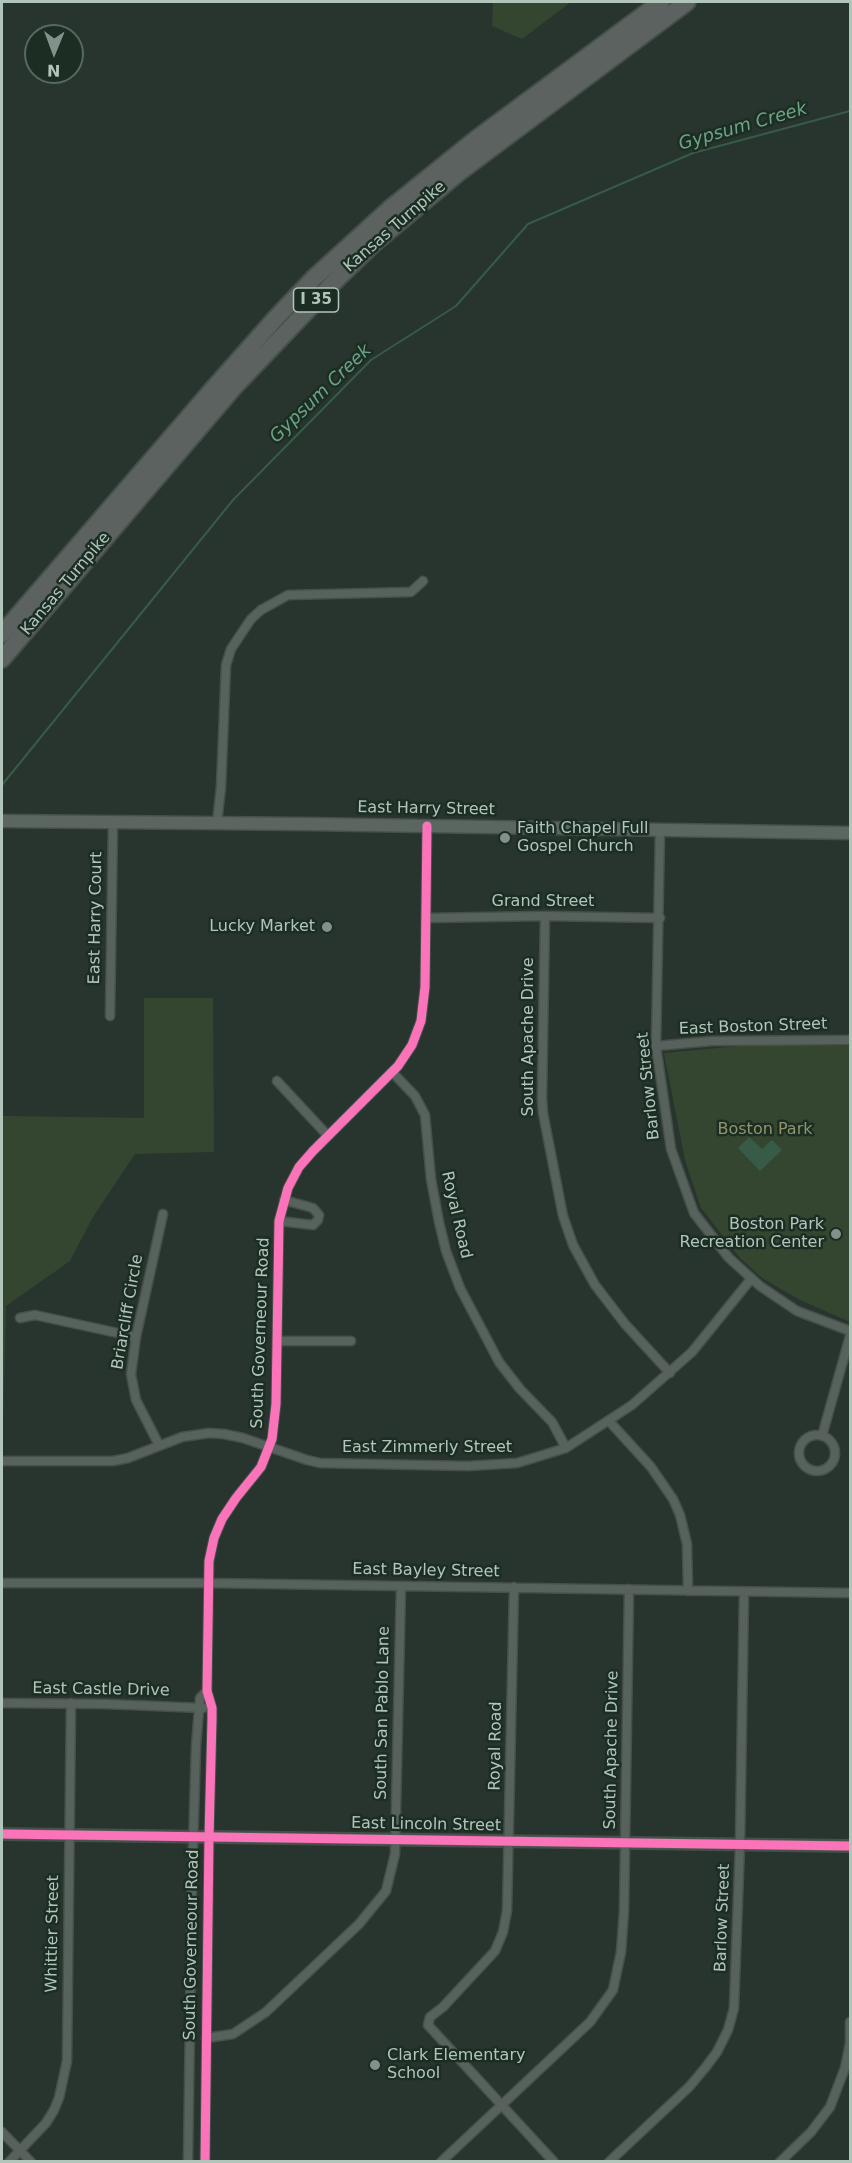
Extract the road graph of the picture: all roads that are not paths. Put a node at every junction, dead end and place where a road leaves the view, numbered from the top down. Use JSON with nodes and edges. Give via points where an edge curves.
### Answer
{"nodes":[{"id":1,"x":661,"y":2,"type":"edge"},
{"id":2,"x":687,"y":2,"type":"edge"},
{"id":3,"x":423,"y":581,"type":"dead end"},
{"id":4,"x":2,"y":634,"type":"edge"},
{"id":5,"x":2,"y":659,"type":"edge"},
{"id":6,"x":2,"y":821,"type":"edge"},
{"id":7,"x":113,"y":822,"type":"junction"},
{"id":8,"x":217,"y":823,"type":"junction"},
{"id":9,"x":427,"y":826,"type":"junction"},
{"id":10,"x":660,"y":829,"type":"junction"},
{"id":11,"x":850,"y":833,"type":"edge"},
{"id":12,"x":545,"y":916,"type":"junction"},
{"id":13,"x":426,"y":918,"type":"junction"},
{"id":14,"x":660,"y":918,"type":"junction"},
{"id":15,"x":110,"y":1016,"type":"dead end"},
{"id":16,"x":850,"y":1040,"type":"edge"},
{"id":17,"x":656,"y":1046,"type":"junction"},
{"id":18,"x":393,"y":1073,"type":"junction"},
{"id":19,"x":277,"y":1082,"type":"dead end"},
{"id":20,"x":328,"y":1136,"type":"junction"},
{"id":21,"x":284,"y":1200,"type":"junction"},
{"id":22,"x":163,"y":1214,"type":"dead end"},
{"id":23,"x":279,"y":1221,"type":"junction"},
{"id":24,"x":751,"y":1279,"type":"junction"},
{"id":25,"x":20,"y":1318,"type":"dead end"},
{"id":26,"x":850,"y":1334,"type":"edge"},
{"id":27,"x":136,"y":1337,"type":"junction"},
{"id":28,"x":277,"y":1341,"type":"junction"},
{"id":29,"x":351,"y":1341,"type":"dead end"},
{"id":30,"x":670,"y":1373,"type":"junction"},
{"id":31,"x":609,"y":1421,"type":"junction"},
{"id":32,"x":822,"y":1436,"type":"junction"},
{"id":33,"x":159,"y":1445,"type":"junction"},
{"id":34,"x":269,"y":1448,"type":"junction"},
{"id":35,"x":566,"y":1448,"type":"junction"},
{"id":36,"x":2,"y":1461,"type":"edge"},
{"id":37,"x":2,"y":1583,"type":"edge"},
{"id":38,"x":207,"y":1583,"type":"junction"},
{"id":39,"x":401,"y":1586,"type":"junction"},
{"id":40,"x":514,"y":1587,"type":"junction"},
{"id":41,"x":629,"y":1589,"type":"junction"},
{"id":42,"x":688,"y":1591,"type":"junction"},
{"id":43,"x":744,"y":1592,"type":"junction"},
{"id":44,"x":850,"y":1593,"type":"edge"},
{"id":45,"x":207,"y":1690,"type":"junction"},
{"id":46,"x":2,"y":1703,"type":"edge"},
{"id":47,"x":71,"y":1703,"type":"junction"},
{"id":48,"x":200,"y":1708,"type":"junction"},
{"id":49,"x":212,"y":1708,"type":"junction"},
{"id":50,"x":2,"y":1834,"type":"edge"},
{"id":51,"x":69,"y":1835,"type":"junction"},
{"id":52,"x":194,"y":1837,"type":"junction"},
{"id":53,"x":209,"y":1837,"type":"junction"},
{"id":54,"x":395,"y":1839,"type":"junction"},
{"id":55,"x":509,"y":1841,"type":"junction"},
{"id":56,"x":625,"y":1843,"type":"junction"},
{"id":57,"x":740,"y":1844,"type":"junction"},
{"id":58,"x":850,"y":1846,"type":"edge"},
{"id":59,"x":850,"y":2022,"type":"edge"},
{"id":60,"x":206,"y":2038,"type":"junction"},
{"id":61,"x":848,"y":2069,"type":"edge"},
{"id":62,"x":501,"y":2104,"type":"junction"},
{"id":63,"x":2,"y":2132,"type":"edge"},
{"id":64,"x":20,"y":2150,"type":"junction"},
{"id":65,"x":9,"y":2162,"type":"edge"},
{"id":66,"x":31,"y":2162,"type":"edge"},
{"id":67,"x":188,"y":2162,"type":"edge"},
{"id":68,"x":205,"y":2162,"type":"edge"},
{"id":69,"x":441,"y":2162,"type":"edge"},
{"id":70,"x":554,"y":2162,"type":"edge"},
{"id":71,"x":609,"y":2162,"type":"edge"},
{"id":72,"x":780,"y":2162,"type":"edge"}],
"edges":[{"from":1,"to":4,"type":"highway","name":"Kansas Turnpike","number":"I 35","via":[[475,140],[392,207],[314,278],[213,388]]},
{"from":2,"to":5,"type":"highway","name":"Kansas Turnpike","number":"I 35","via":[[458,172],[336,280],[226,396]]},
{"from":3,"to":8,"type":"street","via":[[411,592],[288,595],[251,619],[231,649],[226,665]]},
{"from":6,"to":7,"type":"main road","name":"East Harry Street"},
{"from":7,"to":8,"type":"main road","name":"East Harry Street"},
{"from":7,"to":15,"type":"street","name":"East Harry Court"},
{"from":8,"to":9,"type":"main road","name":"East Harry Street"},
{"from":9,"to":10,"type":"main road","name":"East Harry Street"},
{"from":9,"to":13,"type":"street","name":"South Governeour Road"},
{"from":10,"to":11,"type":"main road","name":"East Harry Street"},
{"from":10,"to":14,"type":"street","name":"Barlow Street"},
{"from":12,"to":13,"type":"street","name":"Grand Street"},
{"from":12,"to":14,"type":"street","name":"Grand Street"},
{"from":12,"to":30,"type":"street","name":"South Apache Drive","via":[[542,1098],[563,1216],[573,1245],[595,1285]]},
{"from":13,"to":18,"type":"street","name":"South Governeour Road","via":[[421,1021],[412,1045]]},
{"from":14,"to":17,"type":"street","name":"Barlow Street"},
{"from":16,"to":17,"type":"street","name":"East Boston Street","via":[[712,1041]]},
{"from":17,"to":24,"type":"street","name":"Barlow Street","via":[[671,1149],[694,1213]]},
{"from":18,"to":20,"type":"street","name":"South Governeour Road"},
{"from":18,"to":35,"type":"street","name":"Royal Road","via":[[415,1096],[425,1114],[439,1222],[460,1288],[499,1362],[552,1422]]},
{"from":19,"to":20,"type":"street"},
{"from":20,"to":21,"type":"street","name":"South Governeour Road","via":[[299,1167]]},
{"from":21,"to":23,"type":"street","name":"South Governeour Road"},
{"from":21,"to":23,"type":"street","via":[[313,1208],[319,1215],[313,1225]]},
{"from":22,"to":27,"type":"street","name":"Briarcliff Circle"},
{"from":23,"to":28,"type":"street","name":"South Governeour Road"},
{"from":24,"to":26,"type":"street","via":[[797,1311]]},
{"from":24,"to":30,"type":"street","name":"East Zimmerly Street"},
{"from":25,"to":27,"type":"street","via":[[35,1315]]},
{"from":26,"to":32,"type":"street"},
{"from":27,"to":33,"type":"street","name":"Briarcliff Circle","via":[[131,1368],[133,1388]]},
{"from":28,"to":29,"type":"street"},
{"from":28,"to":34,"type":"street","name":"South Governeour Road","via":[[276,1416]]},
{"from":30,"to":31,"type":"street","name":"East Zimmerly Street"},
{"from":31,"to":35,"type":"street","name":"East Zimmerly Street"},
{"from":31,"to":42,"type":"street","via":[[651,1467],[673,1499],[687,1544]]},
{"from":32,"to":32,"type":"street","via":[[808,1438],[799,1449],[800,1460],[807,1469],[826,1469],[833,1462],[835,1451]]},
{"from":33,"to":34,"type":"street","name":"East Zimmerly Street","via":[[209,1433]]},
{"from":33,"to":36,"type":"street","name":"East Zimmerly Street","via":[[113,1461]]},
{"from":34,"to":35,"type":"street","name":"East Zimmerly Street","via":[[320,1463],[468,1466],[517,1463]]},
{"from":34,"to":38,"type":"street","name":"South Governeour Road","via":[[256,1474],[222,1519],[211,1550]]},
{"from":37,"to":38,"type":"street","name":"East Bayley Street"},
{"from":38,"to":39,"type":"street","name":"East Bayley Street"},
{"from":38,"to":45,"type":"street","name":"South Governeour Road"},
{"from":39,"to":40,"type":"street","name":"East Bayley Street"},
{"from":39,"to":54,"type":"street","name":"South San Pablo Lane"},
{"from":40,"to":41,"type":"street","name":"East Bayley Street"},
{"from":40,"to":55,"type":"street","name":"Royal Road"},
{"from":41,"to":42,"type":"street","name":"East Bayley Street"},
{"from":41,"to":56,"type":"street","name":"South Apache Drive"},
{"from":42,"to":43,"type":"street","name":"East Bayley Street"},
{"from":43,"to":44,"type":"street","name":"East Bayley Street"},
{"from":43,"to":57,"type":"street","name":"Barlow Street"},
{"from":45,"to":48,"type":"street","via":[[200,1698]]},
{"from":45,"to":49,"type":"street","name":"South Governeour Road"},
{"from":46,"to":47,"type":"street","name":"East Castle Drive"},
{"from":47,"to":48,"type":"street","name":"East Castle Drive"},
{"from":47,"to":51,"type":"street","name":"Whittier Street"},
{"from":48,"to":49,"type":"street","name":"East Castle Drive"},
{"from":48,"to":52,"type":"street","name":"South Governeour Road"},
{"from":49,"to":53,"type":"street","name":"South Governeour Road"},
{"from":50,"to":51,"type":"street","name":"East Lincoln Street"},
{"from":51,"to":52,"type":"street","name":"East Lincoln Street"},
{"from":51,"to":64,"type":"street","name":"Whittier Street","via":[[67,2061],[54,2110]]},
{"from":52,"to":53,"type":"street","name":"East Lincoln Street"},
{"from":52,"to":67,"type":"street","name":"South Governeour Road"},
{"from":53,"to":54,"type":"street","name":"East Lincoln Street"},
{"from":53,"to":60,"type":"street","name":"South Governeour Road"},
{"from":54,"to":55,"type":"street","name":"East Lincoln Street"},
{"from":54,"to":60,"type":"street","name":"South San Pablo Lane","via":[[386,1891],[359,1923],[266,2012],[233,2034]]},
{"from":55,"to":56,"type":"street","name":"East Lincoln Street"},
{"from":55,"to":62,"type":"street","name":"Royal Road","via":[[507,1911],[495,1951],[429,2021]]},
{"from":56,"to":57,"type":"street","name":"East Lincoln Street"},
{"from":56,"to":62,"type":"street","name":"South Apache Drive","via":[[621,1952],[613,1990],[590,2022]]},
{"from":57,"to":58,"type":"street","name":"East Lincoln Street"},
{"from":57,"to":71,"type":"street","name":"Barlow Street","via":[[736,1988],[728,2030],[717,2052],[689,2087]]},
{"from":59,"to":61,"type":"street"},
{"from":60,"to":68,"type":"street","name":"South Governeour Road"},
{"from":61,"to":72,"type":"street","via":[[830,2108]]},
{"from":62,"to":69,"type":"street","name":"South Apache Drive"},
{"from":62,"to":70,"type":"street"},
{"from":63,"to":64,"type":"street"},
{"from":64,"to":65,"type":"street","name":"Whittier Street"},
{"from":64,"to":66,"type":"street"}]}
